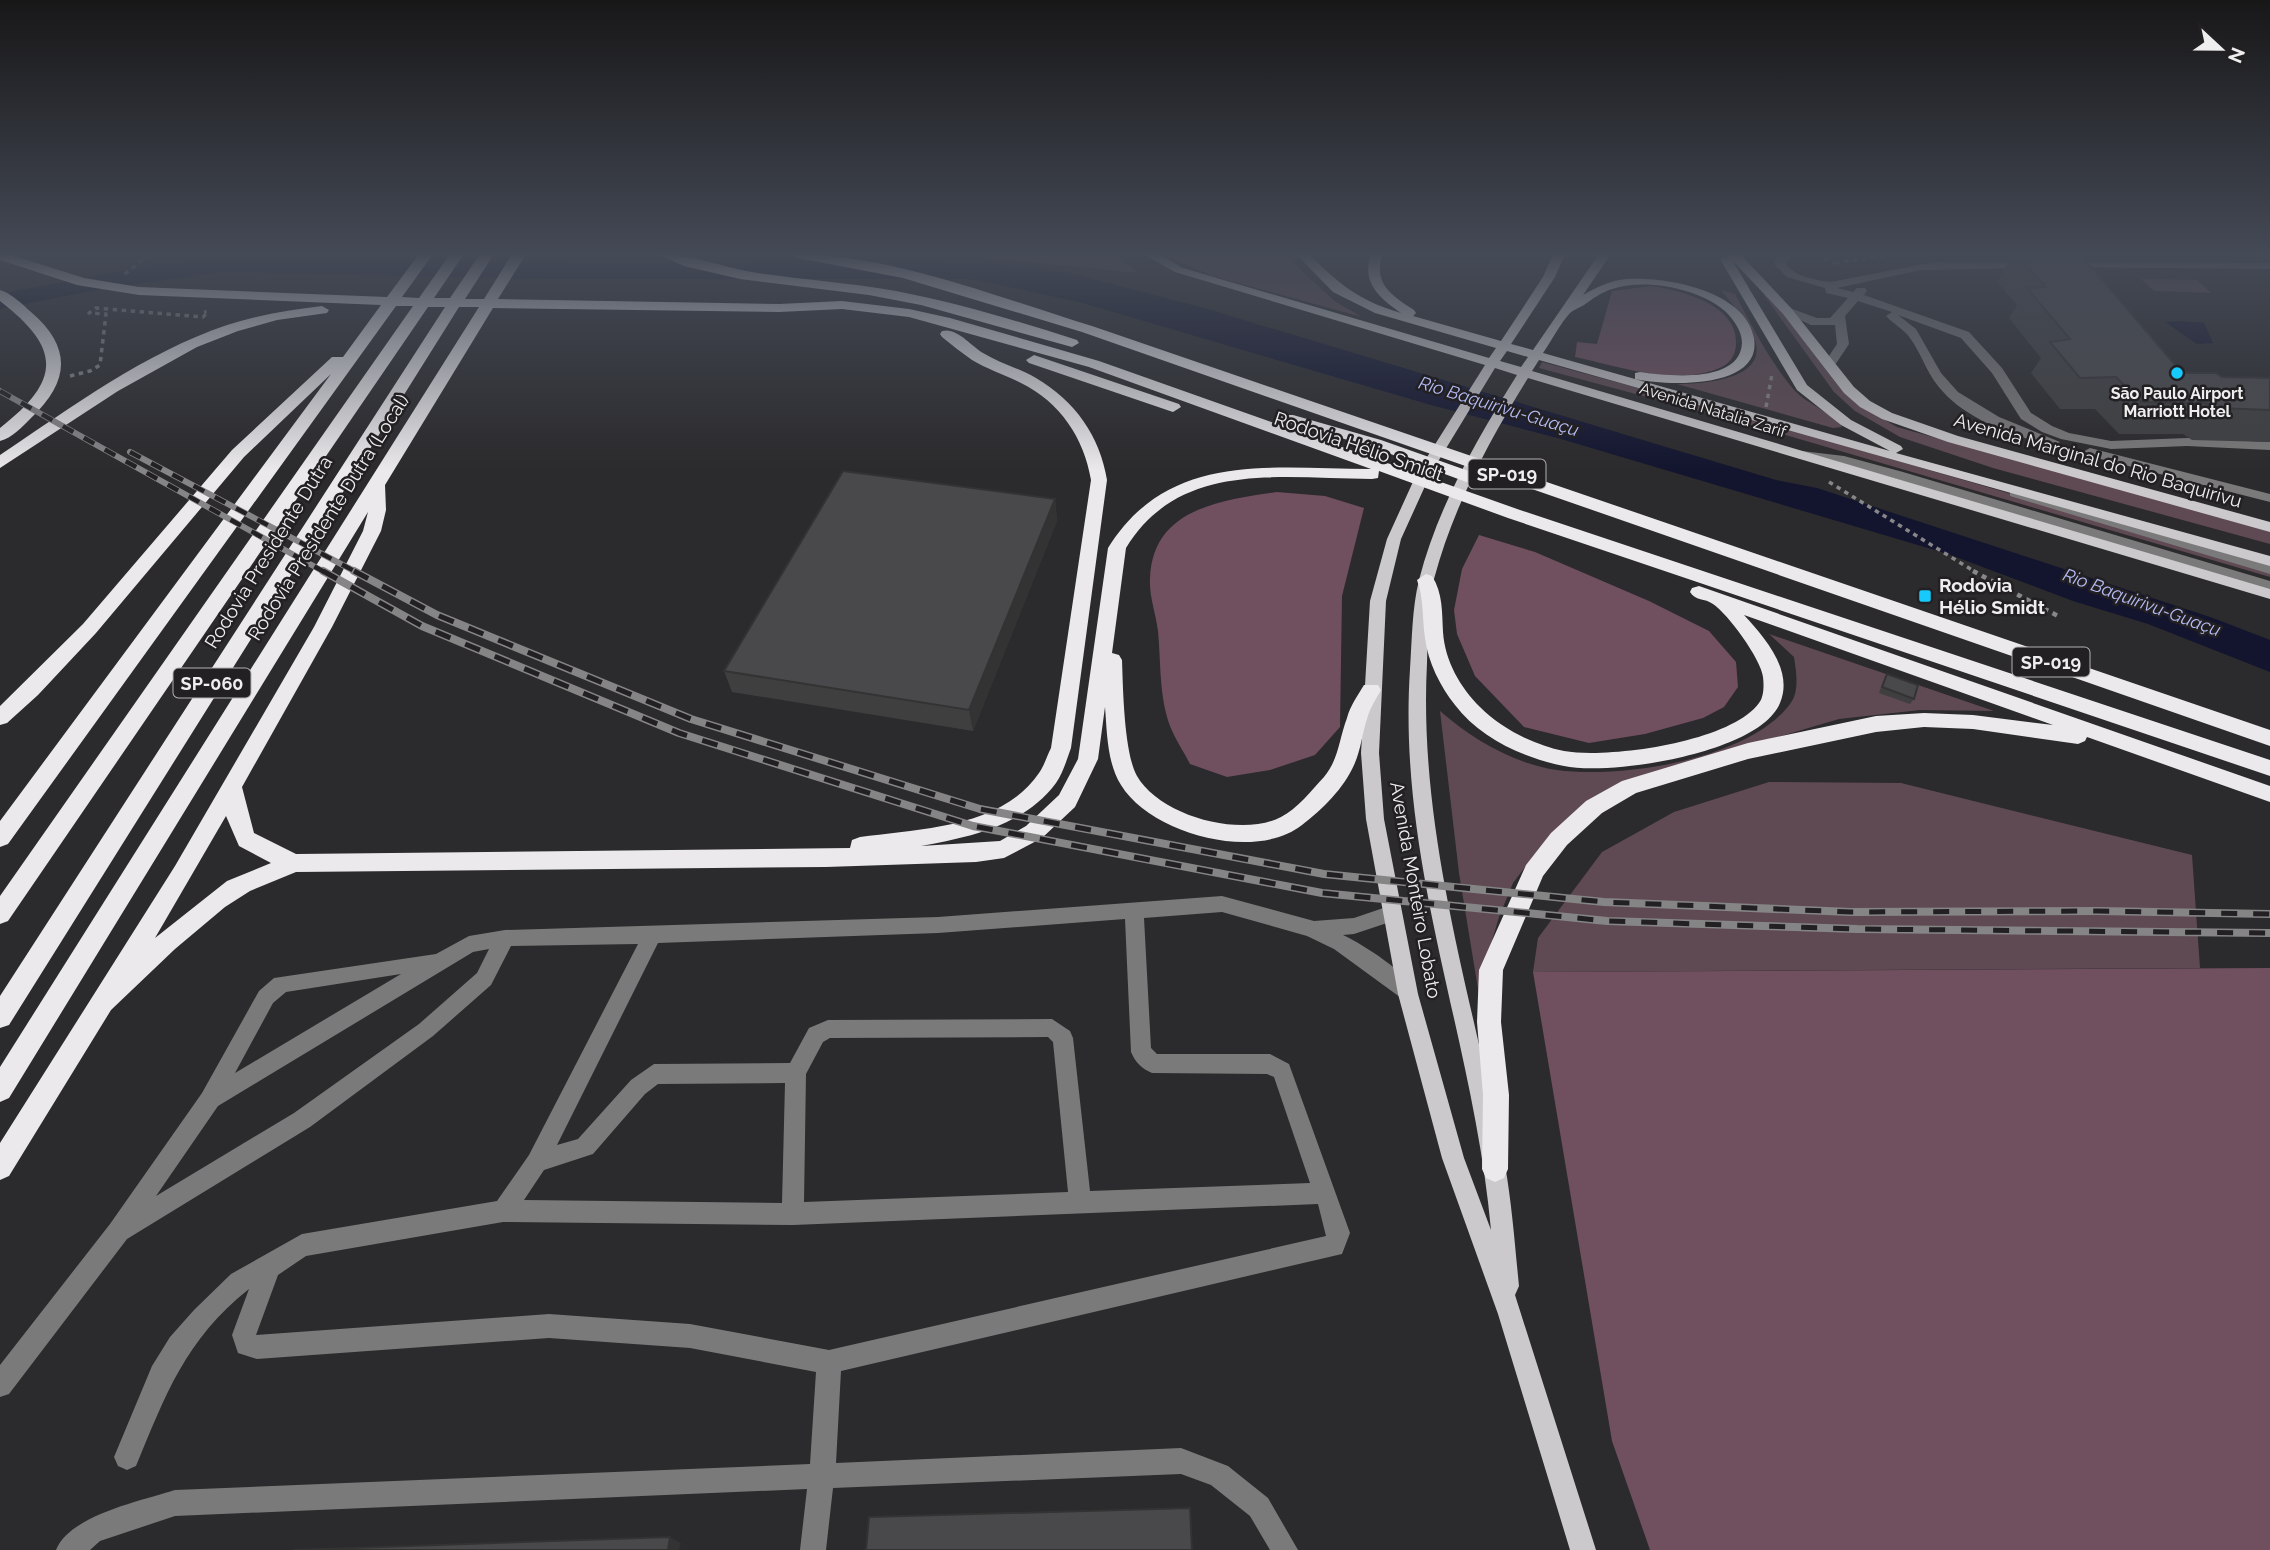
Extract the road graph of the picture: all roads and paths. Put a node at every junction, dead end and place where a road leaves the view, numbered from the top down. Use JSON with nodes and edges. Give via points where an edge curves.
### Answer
{"nodes":[{"id":1,"x":38,"y":326,"type":"edge"},
{"id":2,"x":105,"y":326,"type":"edge"},
{"id":3,"x":234,"y":326,"type":"edge"},
{"id":4,"x":372,"y":326,"type":"edge"},
{"id":5,"x":408,"y":326,"type":"edge"},
{"id":6,"x":439,"y":326,"type":"edge"},
{"id":7,"x":473,"y":326,"type":"edge"},
{"id":8,"x":897,"y":326,"type":"edge"},
{"id":9,"x":968,"y":326,"type":"edge"},
{"id":10,"x":1023,"y":326,"type":"edge"},
{"id":11,"x":1079,"y":326,"type":"edge"},
{"id":12,"x":1083,"y":326,"type":"edge"},
{"id":13,"x":1369,"y":326,"type":"edge"},
{"id":14,"x":1518,"y":326,"type":"edge"},
{"id":15,"x":1556,"y":326,"type":"edge"},
{"id":16,"x":1741,"y":326,"type":"edge"},
{"id":17,"x":1765,"y":326,"type":"edge"},
{"id":18,"x":1798,"y":326,"type":"edge"},
{"id":19,"x":1842,"y":326,"type":"edge"},
{"id":20,"x":1908,"y":326,"type":"edge"},
{"id":21,"x":1946,"y":326,"type":"edge"},
{"id":22,"x":1435,"y":327,"type":"edge"},
{"id":23,"x":1095,"y":331,"type":"junction"},
{"id":24,"x":947,"y":334,"type":"junction"},
{"id":25,"x":366,"y":335,"type":"junction"},
{"id":26,"x":1829,"y":365,"type":"junction"},
{"id":27,"x":1574,"y":367,"type":"junction"},
{"id":28,"x":50,"y":379,"type":"junction"},
{"id":29,"x":2019,"y":407,"type":"junction"},
{"id":30,"x":1979,"y":411,"type":"junction"},
{"id":31,"x":1325,"y":431,"type":"junction"},
{"id":32,"x":0,"y":436,"type":"edge"},
{"id":33,"x":2161,"y":444,"type":"junction"},
{"id":34,"x":2270,"y":446,"type":"edge"},
{"id":35,"x":1798,"y":454,"type":"junction"},
{"id":36,"x":0,"y":463,"type":"edge"},
{"id":37,"x":2175,"y":472,"type":"junction"},
{"id":38,"x":1372,"y":474,"type":"junction"},
{"id":39,"x":1974,"y":479,"type":"junction"},
{"id":40,"x":376,"y":483,"type":"junction"},
{"id":41,"x":1538,"y":485,"type":"junction"},
{"id":42,"x":1849,"y":494,"type":"dead end"},
{"id":43,"x":2270,"y":498,"type":"edge"},
{"id":44,"x":1514,"y":514,"type":"junction"},
{"id":45,"x":2270,"y":527,"type":"edge"},
{"id":46,"x":2270,"y":561,"type":"edge"},
{"id":47,"x":2270,"y":569,"type":"edge"},
{"id":48,"x":1426,"y":580,"type":"junction"},
{"id":49,"x":2270,"y":586,"type":"edge"},
{"id":50,"x":2270,"y":594,"type":"edge"},
{"id":51,"x":1720,"y":600,"type":"junction"},
{"id":52,"x":1109,"y":608,"type":"junction"},
{"id":53,"x":2057,"y":616,"type":"dead end"},
{"id":54,"x":1371,"y":690,"type":"junction"},
{"id":55,"x":2191,"y":709,"type":"junction"},
{"id":56,"x":0,"y":718,"type":"edge"},
{"id":57,"x":2270,"y":728,"type":"edge"},
{"id":58,"x":2270,"y":738,"type":"edge"},
{"id":59,"x":2122,"y":742,"type":"junction"},
{"id":60,"x":2270,"y":768,"type":"edge"},
{"id":61,"x":232,"y":788,"type":"junction"},
{"id":62,"x":2270,"y":794,"type":"edge"},
{"id":63,"x":0,"y":838,"type":"edge"},
{"id":64,"x":826,"y":858,"type":"junction"},
{"id":65,"x":295,"y":863,"type":"junction"},
{"id":66,"x":1134,"y":910,"type":"junction"},
{"id":67,"x":1392,"y":913,"type":"junction"},
{"id":68,"x":0,"y":914,"type":"edge"},
{"id":69,"x":1312,"y":929,"type":"junction"},
{"id":70,"x":652,"y":935,"type":"junction"},
{"id":71,"x":505,"y":938,"type":"junction"},
{"id":72,"x":443,"y":959,"type":"junction"},
{"id":73,"x":1408,"y":994,"type":"junction"},
{"id":74,"x":103,"y":1002,"type":"junction"},
{"id":75,"x":0,"y":1017,"type":"edge"},
{"id":76,"x":796,"y":1073,"type":"junction"},
{"id":77,"x":0,"y":1090,"type":"edge"},
{"id":78,"x":210,"y":1099,"type":"junction"},
{"id":79,"x":537,"y":1162,"type":"junction"},
{"id":80,"x":0,"y":1167,"type":"edge"},
{"id":81,"x":1494,"y":1169,"type":"junction"},
{"id":82,"x":1325,"y":1193,"type":"junction"},
{"id":83,"x":1080,"y":1204,"type":"junction"},
{"id":84,"x":503,"y":1211,"type":"junction"},
{"id":85,"x":793,"y":1214,"type":"junction"},
{"id":86,"x":118,"y":1232,"type":"junction"},
{"id":87,"x":270,"y":1267,"type":"junction"},
{"id":88,"x":1510,"y":1314,"type":"junction"},
{"id":89,"x":829,"y":1362,"type":"junction"},
{"id":90,"x":0,"y":1385,"type":"edge"},
{"id":91,"x":127,"y":1457,"type":"dead end"},
{"id":92,"x":822,"y":1476,"type":"junction"},
{"id":93,"x":69,"y":1550,"type":"edge"},
{"id":94,"x":813,"y":1550,"type":"edge"},
{"id":95,"x":1285,"y":1550,"type":"edge"},
{"id":96,"x":1583,"y":1550,"type":"edge"}],
"edges":[{"from":1,"to":28,"type":"highway","via":[[51,345]]},
{"from":2,"to":28,"type":"path","via":[[100,365]]},
{"from":3,"to":36,"type":"highway","via":[[157,360]]},
{"from":4,"to":25,"type":"highway"},
{"from":5,"to":68,"type":"highway","name":"Rodovia Presidente Dutra","number":"SP-060"},
{"from":6,"to":75,"type":"highway","name":"Rodovia Presidente Dutra","number":"SP-060"},
{"from":7,"to":40,"type":"highway","name":"Rodovia Presidente Dutra (Local)","number":"SP-060"},
{"from":8,"to":24,"type":"highway","name":"Rodovia Hélio Smidt","number":"SP-019"},
{"from":9,"to":44,"type":"highway","name":"Rodovia Hélio Smidt","number":"SP-019","via":[[1094,363]]},
{"from":10,"to":31,"type":"highway"},
{"from":11,"to":23,"type":"highway","name":"Rodovia Hélio Smidt","number":"SP-019"},
{"from":12,"to":23,"type":"highway"},
{"from":13,"to":35,"type":"main road","name":"Avenida Natalia Zarif"},
{"from":14,"to":54,"type":"main road","name":"Avenida Monteiro Lobato","via":[[1437,452],[1394,539],[1378,601]]},
{"from":15,"to":48,"type":"main road","name":"Avenida Monteiro Lobato","via":[[1491,429],[1462,485]]},
{"from":16,"to":27,"type":"main road","via":[[1748,338],[1746,355],[1737,367],[1706,377],[1667,380]]},
{"from":17,"to":39,"type":"main road","via":[[1790,369],[1819,405],[1870,437]]},
{"from":18,"to":26,"type":"main road","name":"Avenida Marginal do Rio Baquirivu"},
{"from":19,"to":26,"type":"street","via":[[1843,344]]},
{"from":20,"to":30,"type":"street","via":[[1943,384]]},
{"from":21,"to":29,"type":"street","via":[[1965,335],[1997,371]]},
{"from":22,"to":27,"type":"main road","name":"Avenida Natalia Zarif"},
{"from":23,"to":41,"type":"highway","name":"Rodovia Hélio Smidt","number":"SP-019"},
{"from":24,"to":38,"type":"highway","name":"Rodovia Hélio Smidt","number":"SP-019"},
{"from":24,"to":64,"type":"highway","via":[[978,357],[1030,381],[1054,398],[1081,426],[1097,461],[1099,480],[1061,748],[1049,778],[1013,812],[962,828],[843,849]]},
{"from":25,"to":56,"type":"highway","via":[[266,424],[49,675]]},
{"from":25,"to":63,"type":"highway"},
{"from":26,"to":45,"type":"main road","name":"Avenida Marginal do Rio Baquirivu","via":[[1865,404],[1916,428]]},
{"from":27,"to":39,"type":"main road","name":"Avenida Natalia Zarif"},
{"from":28,"to":32,"type":"highway","via":[[49,388],[28,414]]},
{"from":29,"to":30,"type":"street"},
{"from":29,"to":33,"type":"street","via":[[2032,421],[2082,440],[2111,445]]},
{"from":30,"to":37,"type":"street","via":[[2050,441]]},
{"from":31,"to":41,"type":"highway","via":[[1375,443],[1475,479]]},
{"from":31,"to":44,"type":"highway","via":[[1370,452],[1469,486]]},
{"from":33,"to":34,"type":"street"},
{"from":33,"to":37,"type":"street"},
{"from":35,"to":49,"type":"street","via":[[1844,460],[1898,475]]},
{"from":35,"to":50,"type":"main road","name":"Avenida Natalia Zarif"},
{"from":37,"to":43,"type":"street"},
{"from":38,"to":51,"type":"highway","name":"Rodovia Hélio Smidt","number":"SP-019"},
{"from":38,"to":52,"type":"highway","via":[[1231,474],[1179,489],[1147,508],[1127,528],[1117,548]]},
{"from":39,"to":46,"type":"main road","name":"Avenida Natalia Zarif"},
{"from":39,"to":47,"type":"street"},
{"from":40,"to":61,"type":"highway","via":[[377,510],[364,551]]},
{"from":40,"to":77,"type":"highway","name":"Rodovia Presidente Dutra (Local)","number":"SP-060"},
{"from":41,"to":55,"type":"highway","name":"Rodovia Hélio Smidt","number":"SP-019"},
{"from":42,"to":53,"type":"path","via":[[1975,572]]},
{"from":44,"to":60,"type":"highway","name":"Rodovia Hélio Smidt","number":"SP-019"},
{"from":48,"to":51,"type":"highway","via":[[1434,599],[1436,648],[1447,677],[1467,707],[1525,746],[1566,759],[1600,761],[1651,755],[1732,735],[1758,719],[1771,703],[1769,661]]},
{"from":48,"to":81,"type":"main road","name":"Avenida Monteiro Lobato","via":[[1417,661],[1416,744],[1431,866]]},
{"from":51,"to":59,"type":"highway","name":"Rodovia Hélio Smidt","number":"SP-019"},
{"from":52,"to":54,"type":"highway","via":[[1120,750],[1128,780],[1150,803],[1198,828],[1261,832],[1288,824],[1343,766]]},
{"from":52,"to":64,"type":"highway","via":[[1088,759],[1067,801],[1034,832],[1004,849],[976,853]]},
{"from":54,"to":67,"type":"main road","name":"Avenida Monteiro Lobato","via":[[1375,819]]},
{"from":55,"to":57,"type":"highway"},
{"from":55,"to":58,"type":"highway","name":"Rodovia Hélio Smidt","number":"SP-019"},
{"from":59,"to":62,"type":"highway","name":"Rodovia Hélio Smidt","number":"SP-019"},
{"from":59,"to":81,"type":"highway","via":[[1973,722],[1876,724],[1748,751],[1629,787],[1594,807],[1559,839],[1534,871],[1491,970]]},
{"from":61,"to":65,"type":"highway","via":[[240,834],[252,845]]},
{"from":61,"to":74,"type":"highway"},
{"from":64,"to":65,"type":"highway"},
{"from":65,"to":74,"type":"highway","via":[[252,879],[219,900]]},
{"from":66,"to":69,"type":"street","via":[[1222,904]]},
{"from":66,"to":70,"type":"street","via":[[938,925]]},
{"from":66,"to":82,"type":"street","via":[[1141,1052],[1152,1063],[1270,1064],[1283,1072]]},
{"from":67,"to":69,"type":"street","via":[[1354,926]]},
{"from":67,"to":73,"type":"main road","name":"Avenida Monteiro Lobato"},
{"from":69,"to":73,"type":"street","via":[[1362,956]]},
{"from":70,"to":71,"type":"street"},
{"from":70,"to":79,"type":"street"},
{"from":71,"to":72,"type":"street","via":[[470,944]]},
{"from":71,"to":86,"type":"street","via":[[484,979],[426,1030],[302,1120]]},
{"from":72,"to":78,"type":"street"},
{"from":72,"to":78,"type":"street","via":[[281,984],[266,997]]},
{"from":73,"to":88,"type":"main road","name":"Avenida Monteiro Lobato","via":[[1452,1158]]},
{"from":74,"to":80,"type":"highway"},
{"from":76,"to":79,"type":"street","via":[[654,1074],[585,1147]]},
{"from":76,"to":83,"type":"street","via":[[816,1035],[828,1029],[1052,1028],[1063,1038]]},
{"from":76,"to":85,"type":"street"},
{"from":78,"to":86,"type":"street"},
{"from":79,"to":84,"type":"street"},
{"from":81,"to":88,"type":"main road","name":"Avenida Monteiro Lobato"},
{"from":82,"to":83,"type":"street"},
{"from":82,"to":89,"type":"street","via":[[1339,1233],[1334,1246]]},
{"from":83,"to":85,"type":"street"},
{"from":84,"to":85,"type":"street"},
{"from":84,"to":87,"type":"street","via":[[302,1245]]},
{"from":86,"to":90,"type":"street"},
{"from":87,"to":89,"type":"street","via":[[244,1335],[247,1344],[257,1347],[549,1326],[690,1336]]},
{"from":87,"to":91,"type":"street","via":[[239,1282],[179,1346],[161,1376]]},
{"from":88,"to":96,"type":"main road","name":"Avenida Monteiro Lobato"},
{"from":89,"to":92,"type":"street"},
{"from":92,"to":93,"type":"street","via":[[175,1503],[92,1531]]},
{"from":92,"to":94,"type":"street"},
{"from":92,"to":95,"type":"street","via":[[1181,1461],[1219,1475],[1259,1507]]}]}
